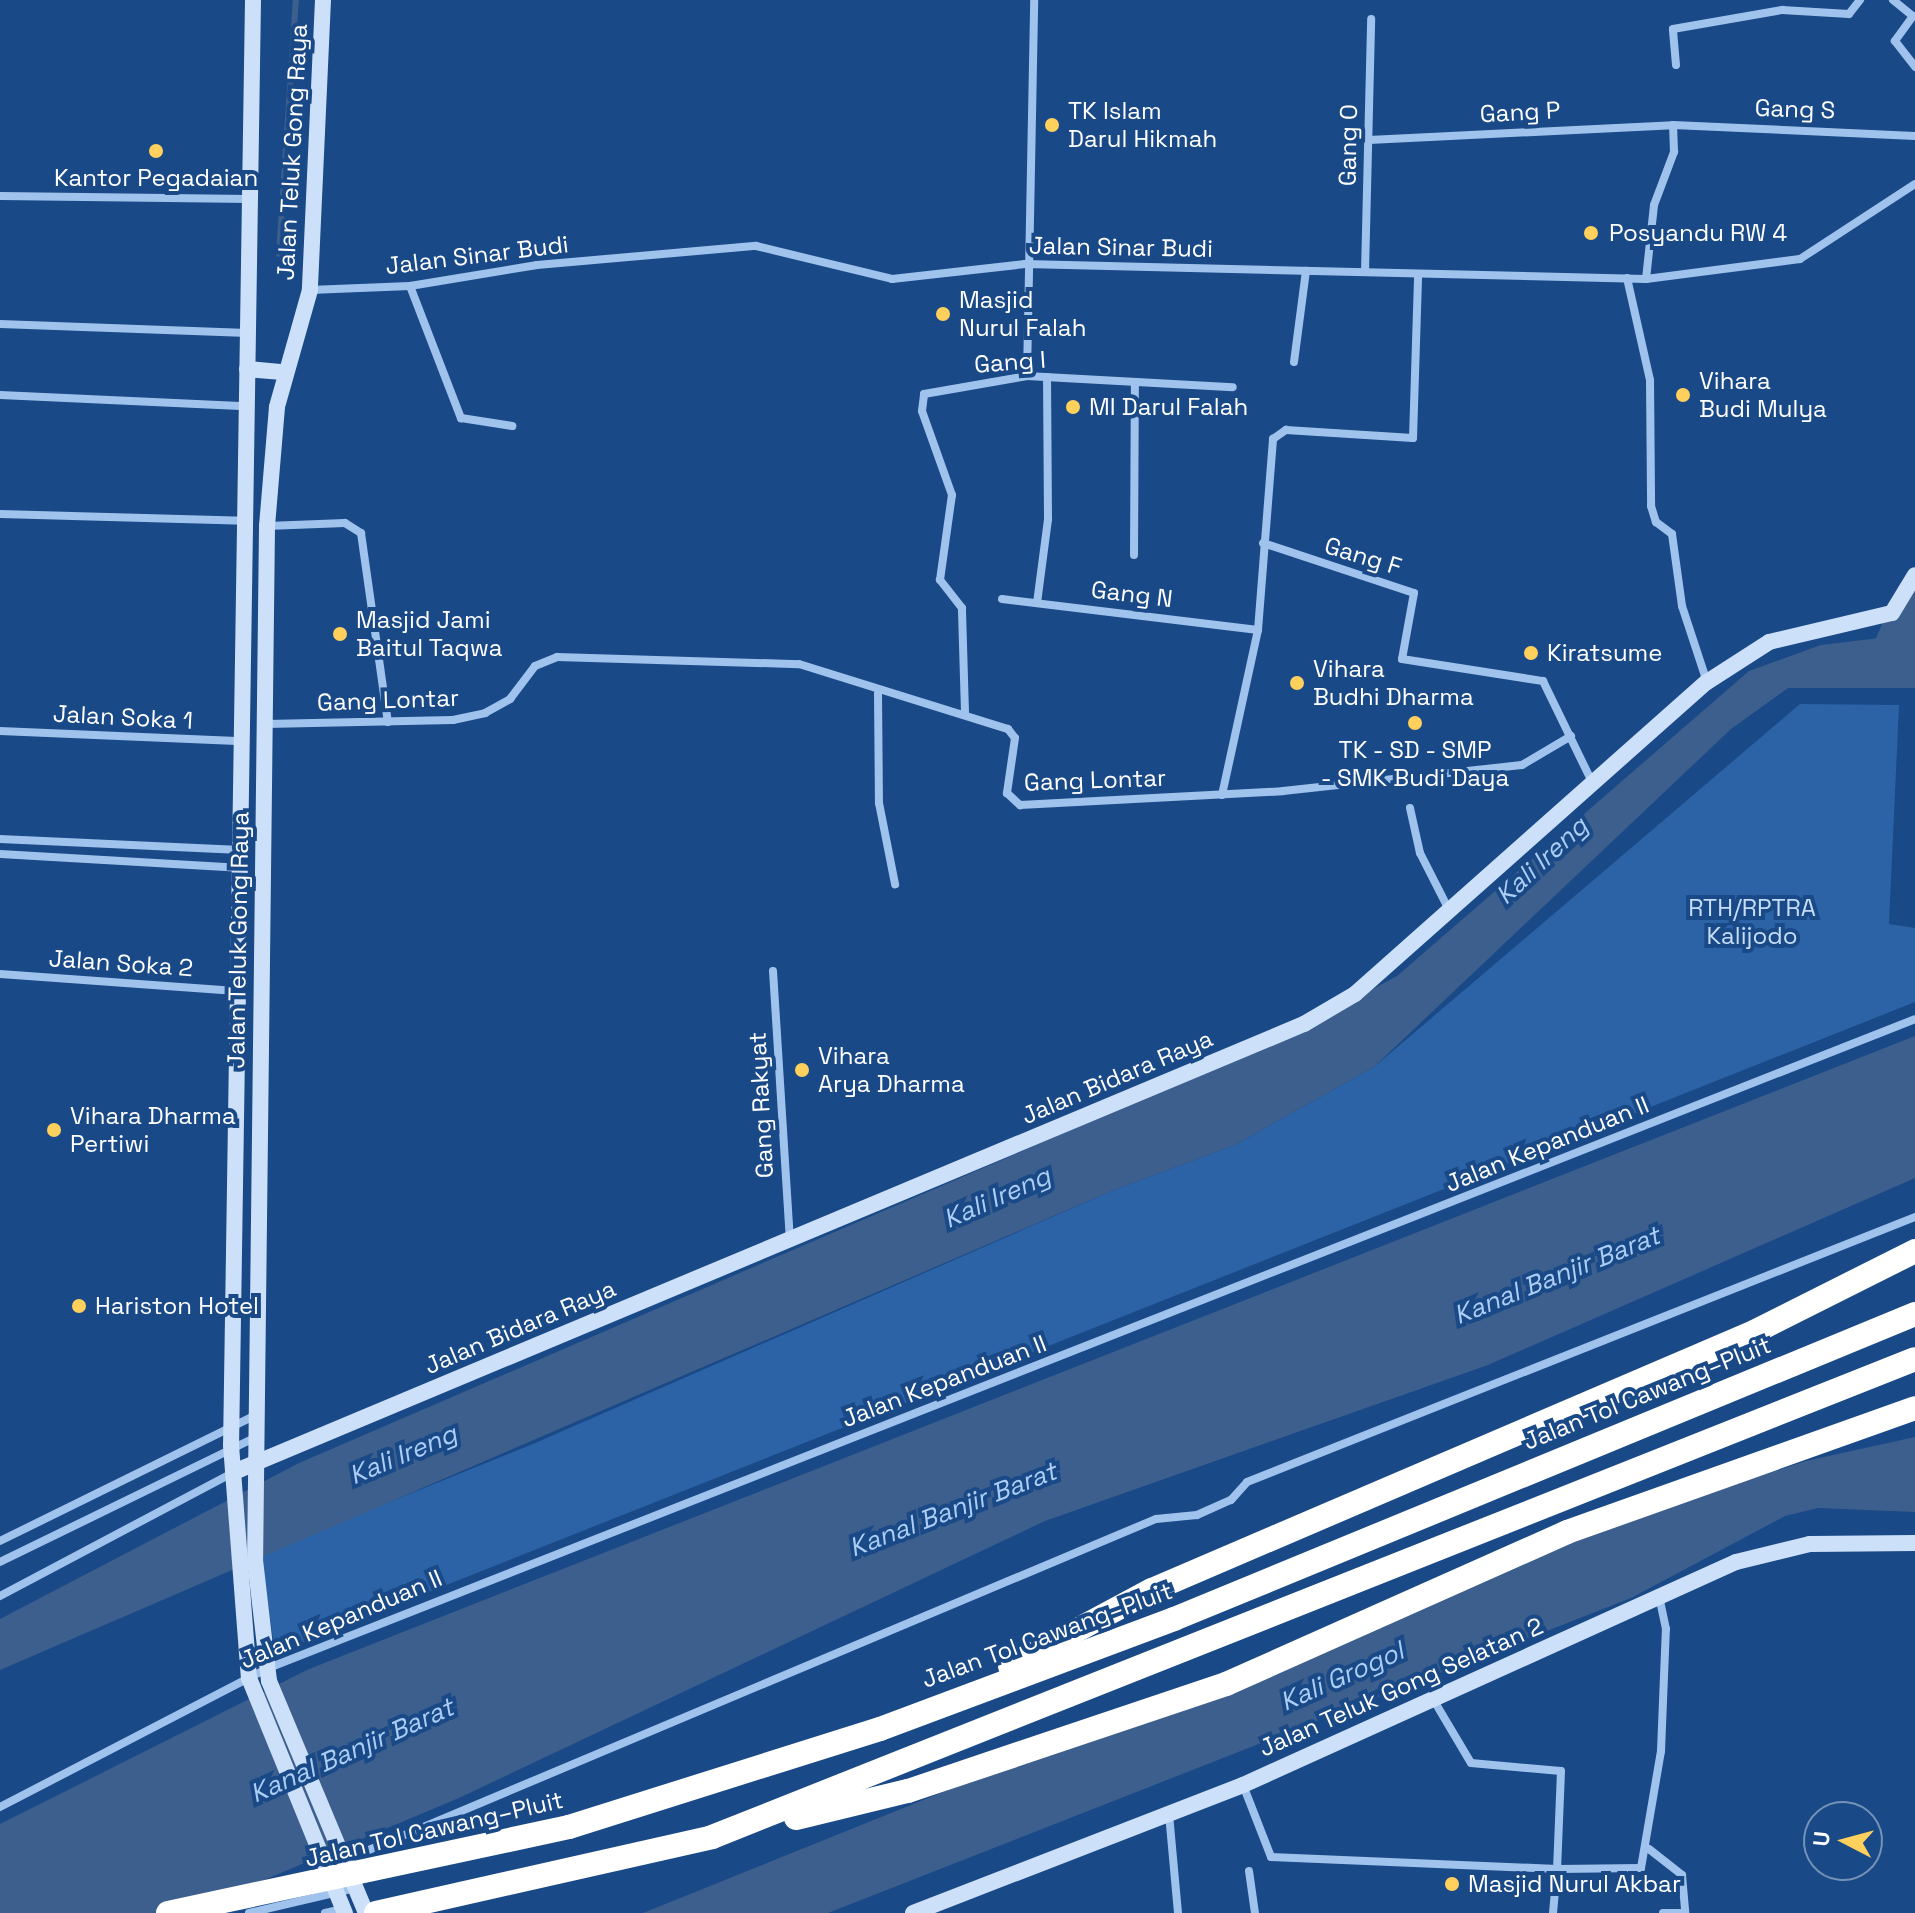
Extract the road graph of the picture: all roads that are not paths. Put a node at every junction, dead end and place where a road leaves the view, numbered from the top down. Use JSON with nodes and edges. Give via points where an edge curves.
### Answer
{"nodes":[{"id":1,"x":253,"y":0,"type":"edge"},
{"id":2,"x":323,"y":0,"type":"edge"},
{"id":3,"x":1034,"y":0,"type":"edge"},
{"id":4,"x":1860,"y":0,"type":"edge"},
{"id":5,"x":1893,"y":0,"type":"edge"},
{"id":6,"x":1371,"y":19,"type":"dead end"},
{"id":7,"x":1676,"y":65,"type":"dead end"},
{"id":8,"x":1915,"y":67,"type":"edge"},
{"id":9,"x":1673,"y":125,"type":"junction"},
{"id":10,"x":1915,"y":136,"type":"edge"},
{"id":11,"x":1369,"y":140,"type":"junction"},
{"id":12,"x":1915,"y":184,"type":"edge"},
{"id":13,"x":0,"y":196,"type":"edge"},
{"id":14,"x":250,"y":199,"type":"junction"},
{"id":15,"x":1025,"y":264,"type":"junction"},
{"id":16,"x":1306,"y":271,"type":"junction"},
{"id":17,"x":1365,"y":272,"type":"junction"},
{"id":18,"x":1418,"y":275,"type":"junction"},
{"id":19,"x":1627,"y":278,"type":"junction"},
{"id":20,"x":1646,"y":279,"type":"junction"},
{"id":21,"x":410,"y":286,"type":"junction"},
{"id":22,"x":310,"y":290,"type":"junction"},
{"id":23,"x":0,"y":324,"type":"edge"},
{"id":24,"x":248,"y":333,"type":"junction"},
{"id":25,"x":1294,"y":362,"type":"dead end"},
{"id":26,"x":247,"y":369,"type":"junction"},
{"id":27,"x":283,"y":372,"type":"junction"},
{"id":28,"x":1027,"y":376,"type":"junction"},
{"id":29,"x":1047,"y":377,"type":"junction"},
{"id":30,"x":1135,"y":384,"type":"junction"},
{"id":31,"x":1233,"y":387,"type":"dead end"},
{"id":32,"x":0,"y":395,"type":"edge"},
{"id":33,"x":246,"y":406,"type":"junction"},
{"id":34,"x":512,"y":426,"type":"dead end"},
{"id":35,"x":0,"y":514,"type":"edge"},
{"id":36,"x":245,"y":521,"type":"junction"},
{"id":37,"x":267,"y":526,"type":"junction"},
{"id":38,"x":1263,"y":543,"type":"junction"},
{"id":39,"x":1134,"y":555,"type":"dead end"},
{"id":40,"x":1915,"y":575,"type":"edge"},
{"id":41,"x":1002,"y":599,"type":"dead end"},
{"id":42,"x":1037,"y":603,"type":"junction"},
{"id":43,"x":1258,"y":630,"type":"junction"},
{"id":44,"x":1707,"y":682,"type":"junction"},
{"id":45,"x":878,"y":693,"type":"junction"},
{"id":46,"x":965,"y":712,"type":"junction"},
{"id":47,"x":388,"y":722,"type":"junction"},
{"id":48,"x":266,"y":724,"type":"junction"},
{"id":49,"x":0,"y":731,"type":"edge"},
{"id":50,"x":1571,"y":736,"type":"junction"},
{"id":51,"x":245,"y":741,"type":"junction"},
{"id":52,"x":1594,"y":784,"type":"junction"},
{"id":53,"x":1222,"y":795,"type":"junction"},
{"id":54,"x":1410,"y":808,"type":"dead end"},
{"id":55,"x":0,"y":839,"type":"edge"},
{"id":56,"x":242,"y":850,"type":"junction"},
{"id":57,"x":0,"y":854,"type":"edge"},
{"id":58,"x":243,"y":868,"type":"junction"},
{"id":59,"x":895,"y":884,"type":"dead end"},
{"id":60,"x":1449,"y":910,"type":"junction"},
{"id":61,"x":773,"y":971,"type":"dead end"},
{"id":62,"x":0,"y":974,"type":"edge"},
{"id":63,"x":239,"y":991,"type":"junction"},
{"id":64,"x":261,"y":992,"type":"junction"},
{"id":65,"x":1915,"y":1019,"type":"edge"},
{"id":66,"x":1915,"y":1217,"type":"edge"},
{"id":67,"x":790,"y":1238,"type":"junction"},
{"id":68,"x":1915,"y":1251,"type":"edge"},
{"id":69,"x":1915,"y":1314,"type":"edge"},
{"id":70,"x":1915,"y":1359,"type":"edge"},
{"id":71,"x":1915,"y":1408,"type":"edge"},
{"id":72,"x":256,"y":1415,"type":"junction"},
{"id":73,"x":232,"y":1425,"type":"junction"},
{"id":74,"x":256,"y":1437,"type":"junction"},
{"id":75,"x":231,"y":1445,"type":"junction"},
{"id":76,"x":255,"y":1462,"type":"junction"},
{"id":77,"x":234,"y":1472,"type":"junction"},
{"id":78,"x":75,"y":1506,"type":"junction"},
{"id":79,"x":83,"y":1522,"type":"junction"},
{"id":80,"x":0,"y":1541,"type":"edge"},
{"id":81,"x":1915,"y":1543,"type":"edge"},
{"id":82,"x":0,"y":1562,"type":"edge"},
{"id":83,"x":248,"y":1564,"type":"junction"},
{"id":84,"x":0,"y":1596,"type":"edge"},
{"id":85,"x":1659,"y":1596,"type":"junction"},
{"id":86,"x":268,"y":1675,"type":"junction"},
{"id":87,"x":252,"y":1685,"type":"junction"},
{"id":88,"x":1433,"y":1698,"type":"junction"},
{"id":89,"x":934,"y":1707,"type":"junction"},
{"id":90,"x":1243,"y":1785,"type":"junction"},
{"id":91,"x":0,"y":1807,"type":"edge"},
{"id":92,"x":1168,"y":1812,"type":"junction"},
{"id":93,"x":712,"y":1837,"type":"junction"},
{"id":94,"x":1649,"y":1849,"type":"junction"},
{"id":95,"x":343,"y":1855,"type":"junction"},
{"id":96,"x":1557,"y":1869,"type":"junction"},
{"id":97,"x":1249,"y":1871,"type":"dead end"},
{"id":98,"x":365,"y":1904,"type":"edge"},
{"id":99,"x":342,"y":1905,"type":"edge"},
{"id":100,"x":168,"y":1913,"type":"edge"},
{"id":101,"x":249,"y":1913,"type":"edge"},
{"id":102,"x":325,"y":1913,"type":"edge"},
{"id":103,"x":913,"y":1913,"type":"edge"},
{"id":104,"x":1178,"y":1913,"type":"edge"},
{"id":105,"x":1255,"y":1913,"type":"edge"},
{"id":106,"x":1553,"y":1913,"type":"edge"},
{"id":107,"x":1663,"y":1913,"type":"edge"},
{"id":108,"x":1683,"y":1913,"type":"edge"}],
"edges":[{"from":1,"to":14,"type":"main road","name":"Jalan Teluk Gong Raya"},
{"from":2,"to":22,"type":"main road","name":"Jalan Teluk Gong Raya"},
{"from":3,"to":15,"type":"street"},
{"from":4,"to":7,"type":"street","via":[[1849,14],[1782,10],[1673,29]]},
{"from":5,"to":8,"type":"street","via":[[1913,16],[1895,41]]},
{"from":6,"to":11,"type":"street","name":"Gang O"},
{"from":9,"to":10,"type":"street","name":"Gang S"},
{"from":9,"to":11,"type":"street","name":"Gang P"},
{"from":9,"to":20,"type":"street","via":[[1674,152],[1654,205]]},
{"from":11,"to":17,"type":"street","name":"Gang O"},
{"from":12,"to":20,"type":"street","name":"Jalan Sinar Budi","via":[[1800,259]]},
{"from":13,"to":14,"type":"street"},
{"from":14,"to":24,"type":"main road","name":"Jalan Teluk Gong Raya"},
{"from":15,"to":16,"type":"street","name":"Jalan Sinar Budi"},
{"from":15,"to":21,"type":"street","name":"Jalan Sinar Budi","via":[[892,279],[756,246],[537,265]]},
{"from":15,"to":28,"type":"street"},
{"from":16,"to":17,"type":"street","name":"Jalan Sinar Budi"},
{"from":16,"to":25,"type":"street"},
{"from":17,"to":18,"type":"street","name":"Jalan Sinar Budi"},
{"from":18,"to":19,"type":"street","name":"Jalan Sinar Budi"},
{"from":18,"to":38,"type":"street","via":[[1415,436],[1276,434]]},
{"from":19,"to":20,"type":"street","name":"Jalan Sinar Budi"},
{"from":19,"to":44,"type":"street","via":[[1650,380],[1650,500],[1654,519],[1672,538],[1682,606]]},
{"from":21,"to":22,"type":"street","name":"Jalan Sinar Budi"},
{"from":21,"to":34,"type":"street","via":[[461,418]]},
{"from":22,"to":27,"type":"main road","name":"Jalan Teluk Gong Raya"},
{"from":23,"to":24,"type":"street"},
{"from":24,"to":26,"type":"main road","name":"Jalan Teluk Gong Raya"},
{"from":26,"to":27,"type":"main road"},
{"from":26,"to":33,"type":"main road","name":"Jalan Teluk Gong Raya"},
{"from":27,"to":37,"type":"main road","name":"Jalan Teluk Gong Raya"},
{"from":28,"to":29,"type":"street","name":"Gang I"},
{"from":28,"to":46,"type":"street","name":"Gang I","via":[[921,398],[952,495],[940,580],[962,608]]},
{"from":29,"to":30,"type":"street","name":"Gang I"},
{"from":29,"to":42,"type":"street","via":[[1048,519]]},
{"from":30,"to":31,"type":"street","name":"Gang I"},
{"from":30,"to":39,"type":"street"},
{"from":32,"to":33,"type":"street"},
{"from":33,"to":36,"type":"main road","name":"Jalan Teluk Gong Raya"},
{"from":35,"to":36,"type":"street"},
{"from":36,"to":51,"type":"main road","name":"Jalan Teluk Gong Raya"},
{"from":37,"to":47,"type":"street","via":[[345,523],[361,533]]},
{"from":37,"to":48,"type":"main road","name":"Jalan Teluk Gong Raya"},
{"from":38,"to":43,"type":"street"},
{"from":38,"to":50,"type":"street","name":"Gang F","via":[[1414,593],[1402,659],[1534,676],[1543,681]]},
{"from":40,"to":44,"type":"main road","name":"Jalan Bidara Raya","via":[[1892,613],[1769,642]]},
{"from":41,"to":42,"type":"street","name":"Gang N"},
{"from":42,"to":43,"type":"street","name":"Gang N"},
{"from":43,"to":53,"type":"street"},
{"from":44,"to":52,"type":"main road","name":"Jalan Bidara Raya"},
{"from":45,"to":46,"type":"street","name":"Gang Lontar"},
{"from":45,"to":47,"type":"street","name":"Gang Lontar","via":[[799,664],[557,657],[535,666],[499,708],[453,720]]},
{"from":45,"to":59,"type":"street","via":[[879,803]]},
{"from":46,"to":53,"type":"street","name":"Gang Lontar","via":[[1014,734],[1007,793],[1015,804]]},
{"from":47,"to":48,"type":"street","name":"Gang Lontar"},
{"from":48,"to":64,"type":"main road","name":"Jalan Teluk Gong Raya"},
{"from":49,"to":51,"type":"street","name":"Jalan Soka 1"},
{"from":50,"to":52,"type":"street","name":"Gang F"},
{"from":50,"to":53,"type":"street","via":[[1522,765]]},
{"from":51,"to":56,"type":"main road","name":"Jalan Teluk Gong Raya"},
{"from":52,"to":60,"type":"main road","name":"Jalan Bidara Raya"},
{"from":54,"to":60,"type":"street","via":[[1420,853]]},
{"from":55,"to":56,"type":"street"},
{"from":56,"to":58,"type":"main road","name":"Jalan Teluk Gong Raya"},
{"from":57,"to":58,"type":"street"},
{"from":58,"to":63,"type":"main road","name":"Jalan Teluk Gong Raya"},
{"from":60,"to":67,"type":"main road","name":"Jalan Bidara Raya","via":[[1355,994],[1304,1024]]},
{"from":61,"to":67,"type":"street","name":"Gang Rakyat"},
{"from":62,"to":63,"type":"street","name":"Jalan Soka 2"},
{"from":63,"to":64,"type":"main road"},
{"from":63,"to":73,"type":"main road","name":"Jalan Teluk Gong Raya"},
{"from":64,"to":72,"type":"main road","name":"Jalan Teluk Gong Raya"},
{"from":65,"to":86,"type":"street","name":"Jalan Kepanduan II"},
{"from":66,"to":95,"type":"street","via":[[1247,1482],[1231,1500],[1197,1515],[1156,1519]]},
{"from":67,"to":76,"type":"main road","name":"Jalan Bidara Raya"},
{"from":68,"to":89,"type":"highway","via":[[1754,1332],[1152,1590]]},
{"from":69,"to":89,"type":"highway","name":"Jalan Tol Cawang–Pluit","via":[[1174,1619]]},
{"from":70,"to":93,"type":"highway"},
{"from":71,"to":93,"type":"highway","via":[[1567,1532],[1226,1684],[908,1791]]},
{"from":72,"to":73,"type":"street"},
{"from":72,"to":74,"type":"main road","name":"Jalan Teluk Gong Raya"},
{"from":73,"to":75,"type":"main road","name":"Jalan Teluk Gong Raya"},
{"from":73,"to":78,"type":"street"},
{"from":74,"to":75,"type":"street"},
{"from":74,"to":76,"type":"main road","name":"Jalan Teluk Gong Raya"},
{"from":75,"to":77,"type":"main road","name":"Jalan Teluk Gong Raya"},
{"from":75,"to":79,"type":"street"},
{"from":76,"to":77,"type":"main road","name":"Jalan Bidara Raya"},
{"from":76,"to":83,"type":"main road","name":"Jalan Teluk Gong Raya"},
{"from":77,"to":83,"type":"main road","name":"Jalan Teluk Gong Raya"},
{"from":77,"to":84,"type":"street"},
{"from":78,"to":79,"type":"street"},
{"from":78,"to":80,"type":"street"},
{"from":79,"to":82,"type":"street"},
{"from":81,"to":85,"type":"main road","name":"Jalan Teluk Gong Selatan 2","via":[[1770,1549]]},
{"from":83,"to":86,"type":"main road","name":"Jalan Teluk Gong Raya"},
{"from":83,"to":87,"type":"main road","name":"Jalan Teluk Gong Raya"},
{"from":85,"to":88,"type":"main road","name":"Jalan Teluk Gong Selatan 2"},
{"from":85,"to":94,"type":"street","via":[[1666,1629],[1661,1751]]},
{"from":86,"to":87,"type":"street","name":"Jalan Kepanduan II"},
{"from":86,"to":95,"type":"main road","name":"Jalan Teluk Gong Raya"},
{"from":87,"to":91,"type":"street","name":"Jalan Kepanduan II"},
{"from":87,"to":99,"type":"main road","name":"Jalan Teluk Gong Raya"},
{"from":88,"to":90,"type":"main road","name":"Jalan Teluk Gong Selatan 2"},
{"from":88,"to":96,"type":"street","via":[[1471,1763],[1561,1771]]},
{"from":89,"to":100,"type":"highway","name":"Jalan Tol Cawang–Pluit","bridge":true,"via":[[653,1805],[408,1866]]},
{"from":90,"to":92,"type":"main road","name":"Jalan Teluk Gong Selatan 2"},
{"from":90,"to":96,"type":"street","via":[[1271,1857]]},
{"from":92,"to":103,"type":"main road","name":"Jalan Teluk Gong Selatan 2"},
{"from":92,"to":104,"type":"street"},
{"from":93,"to":98,"type":"highway"},
{"from":94,"to":96,"type":"street","via":[[1641,1868]]},
{"from":94,"to":108,"type":"street","via":[[1682,1875]]},
{"from":95,"to":98,"type":"main road","name":"Jalan Teluk Gong Raya"},
{"from":96,"to":106,"type":"street"},
{"from":97,"to":105,"type":"street"},
{"from":98,"to":99,"type":"street"},
{"from":98,"to":99,"type":"street"},
{"from":99,"to":101,"type":"street"},
{"from":99,"to":102,"type":"street"},
{"from":107,"to":108,"type":"street"}]}
